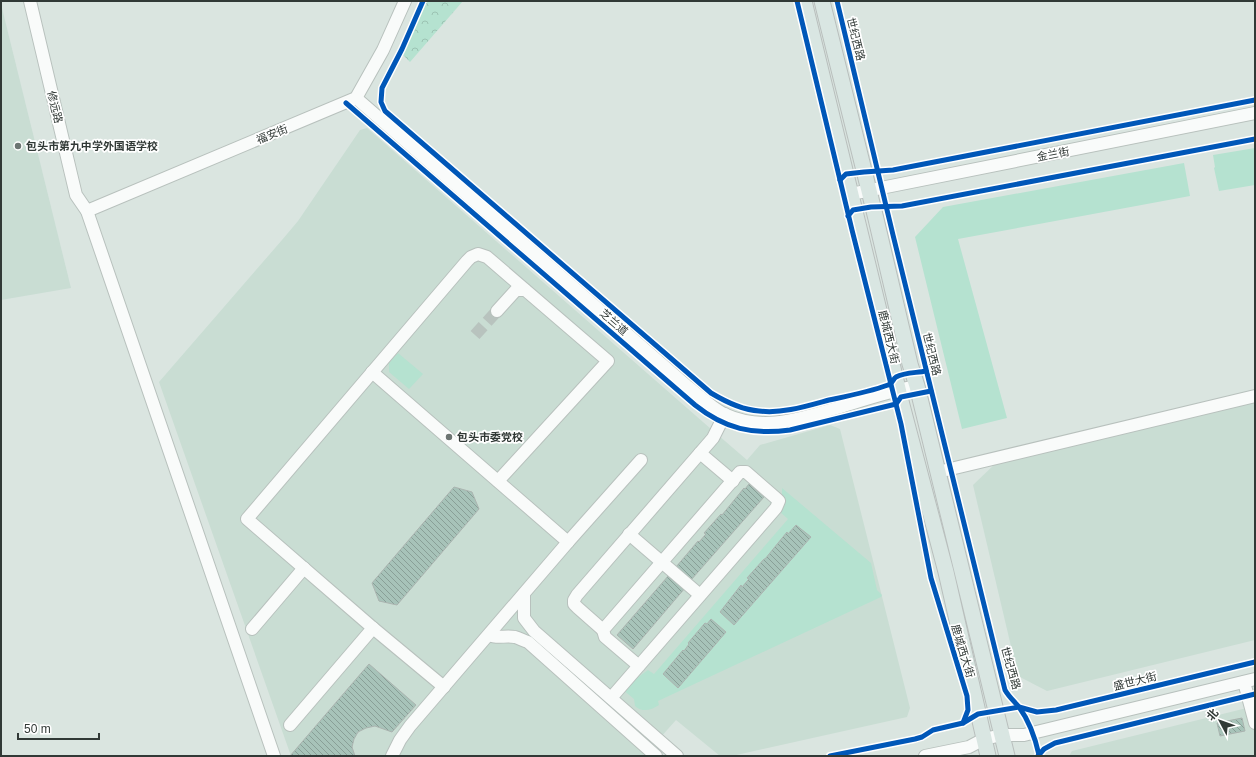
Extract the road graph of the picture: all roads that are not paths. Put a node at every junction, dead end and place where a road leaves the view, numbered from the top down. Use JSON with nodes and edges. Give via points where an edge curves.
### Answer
{"nodes":[{"id":1,"x":30,"y":1,"type":"edge"},
{"id":2,"x":404,"y":1,"type":"edge"},
{"id":3,"x":804,"y":1,"type":"edge"},
{"id":4,"x":822,"y":1,"type":"edge"},
{"id":5,"x":356,"y":98,"type":"junction"},
{"id":6,"x":1255,"y":113,"type":"edge"},
{"id":7,"x":868,"y":191,"type":"junction"},
{"id":8,"x":851,"y":194,"type":"junction"},
{"id":9,"x":87,"y":211,"type":"junction"},
{"id":10,"x":525,"y":290,"type":"junction"},
{"id":11,"x":497,"y":310,"type":"tunnel mouth"},
{"id":12,"x":372,"y":372,"type":"junction"},
{"id":13,"x":916,"y":386,"type":"junction"},
{"id":14,"x":899,"y":390,"type":"junction"},
{"id":15,"x":1255,"y":396,"type":"edge"},
{"id":16,"x":725,"y":414,"type":"junction"},
{"id":17,"x":700,"y":453,"type":"junction"},
{"id":18,"x":641,"y":460,"type":"dead end"},
{"id":19,"x":938,"y":472,"type":"junction"},
{"id":20,"x":733,"y":481,"type":"junction"},
{"id":21,"x":498,"y":482,"type":"junction"},
{"id":22,"x":629,"y":534,"type":"junction"},
{"id":23,"x":568,"y":542,"type":"junction"},
{"id":24,"x":662,"y":562,"type":"junction"},
{"id":25,"x":304,"y":568,"type":"junction"},
{"id":26,"x":524,"y":594,"type":"junction"},
{"id":27,"x":700,"y":596,"type":"junction"},
{"id":28,"x":372,"y":628,"type":"junction"},
{"id":29,"x":252,"y":629,"type":"dead end"},
{"id":30,"x":603,"y":630,"type":"junction"},
{"id":31,"x":489,"y":635,"type":"junction"},
{"id":32,"x":639,"y":666,"type":"junction"},
{"id":33,"x":1249,"y":681,"type":"edge"},
{"id":34,"x":444,"y":687,"type":"junction"},
{"id":35,"x":610,"y":698,"type":"junction"},
{"id":36,"x":1255,"y":723,"type":"edge"},
{"id":37,"x":290,"y":725,"type":"dead end"},
{"id":38,"x":1002,"y":735,"type":"junction"},
{"id":39,"x":984,"y":739,"type":"junction"},
{"id":40,"x":274,"y":756,"type":"edge"},
{"id":41,"x":392,"y":756,"type":"edge"},
{"id":42,"x":656,"y":756,"type":"edge"},
{"id":43,"x":677,"y":756,"type":"edge"},
{"id":44,"x":925,"y":756,"type":"edge"},
{"id":45,"x":988,"y":756,"type":"edge"},
{"id":46,"x":1007,"y":756,"type":"edge"}],
"edges":[{"from":1,"to":9,"type":"street","name":"修远路","via":[[76,195]]},
{"from":2,"to":5,"type":"street","via":[[383,50]]},
{"from":3,"to":8,"type":"main road","name":"鹿城西大街"},
{"from":4,"to":7,"type":"main road","name":"鹿城西大街"},
{"from":5,"to":9,"type":"street","name":"福安街"},
{"from":5,"to":16,"type":"street","name":"芝兰道","via":[[687,386]]},
{"from":6,"to":7,"type":"street","name":"金兰街"},
{"from":7,"to":8,"type":"street","name":"金兰街"},
{"from":7,"to":13,"type":"main road","name":"鹿城西大街"},
{"from":8,"to":14,"type":"main road","name":"鹿城西大街"},
{"from":9,"to":40,"type":"street","name":"修远路"},
{"from":10,"to":11,"type":"street","via":[[516,290]]},
{"from":10,"to":12,"type":"street","via":[[487,258],[475,255],[467,261]]},
{"from":10,"to":21,"type":"street","via":[[608,361]]},
{"from":12,"to":21,"type":"street"},
{"from":12,"to":25,"type":"street","via":[[247,519]]},
{"from":13,"to":14,"type":"street","name":"芝兰道"},
{"from":13,"to":19,"type":"main road","name":"鹿城西大街"},
{"from":14,"to":16,"type":"street","name":"芝兰道","via":[[793,420],[755,423]]},
{"from":14,"to":39,"type":"main road","name":"鹿城西大街","via":[[946,572]]},
{"from":15,"to":19,"type":"street"},
{"from":16,"to":17,"type":"street","via":[[713,438]]},
{"from":17,"to":20,"type":"street"},
{"from":17,"to":22,"type":"street"},
{"from":18,"to":23,"type":"street"},
{"from":19,"to":38,"type":"main road","name":"鹿城西大街"},
{"from":20,"to":24,"type":"street"},
{"from":20,"to":27,"type":"street","via":[[740,472],[746,472],[777,499],[779,504]]},
{"from":21,"to":23,"type":"street"},
{"from":22,"to":24,"type":"street"},
{"from":22,"to":30,"type":"street","via":[[574,600],[574,604]]},
{"from":23,"to":26,"type":"street"},
{"from":24,"to":27,"type":"street"},
{"from":24,"to":30,"type":"street"},
{"from":25,"to":28,"type":"street"},
{"from":25,"to":29,"type":"street"},
{"from":26,"to":31,"type":"street"},
{"from":26,"to":35,"type":"street","via":[[523,611],[527,623]]},
{"from":27,"to":32,"type":"street"},
{"from":28,"to":34,"type":"street"},
{"from":28,"to":37,"type":"street"},
{"from":30,"to":32,"type":"street","via":[[605,637]]},
{"from":31,"to":34,"type":"street"},
{"from":31,"to":42,"type":"street","via":[[496,638],[515,637],[528,642]]},
{"from":32,"to":35,"type":"street"},
{"from":33,"to":36,"type":"street"},
{"from":33,"to":38,"type":"street","via":[[1024,735]]},
{"from":34,"to":41,"type":"street","via":[[410,726]]},
{"from":35,"to":43,"type":"street"},
{"from":38,"to":39,"type":"street"},
{"from":38,"to":46,"type":"main road","name":"鹿城西大街"},
{"from":39,"to":44,"type":"street","via":[[969,747]]},
{"from":39,"to":45,"type":"main road","name":"鹿城西大街"}]}
